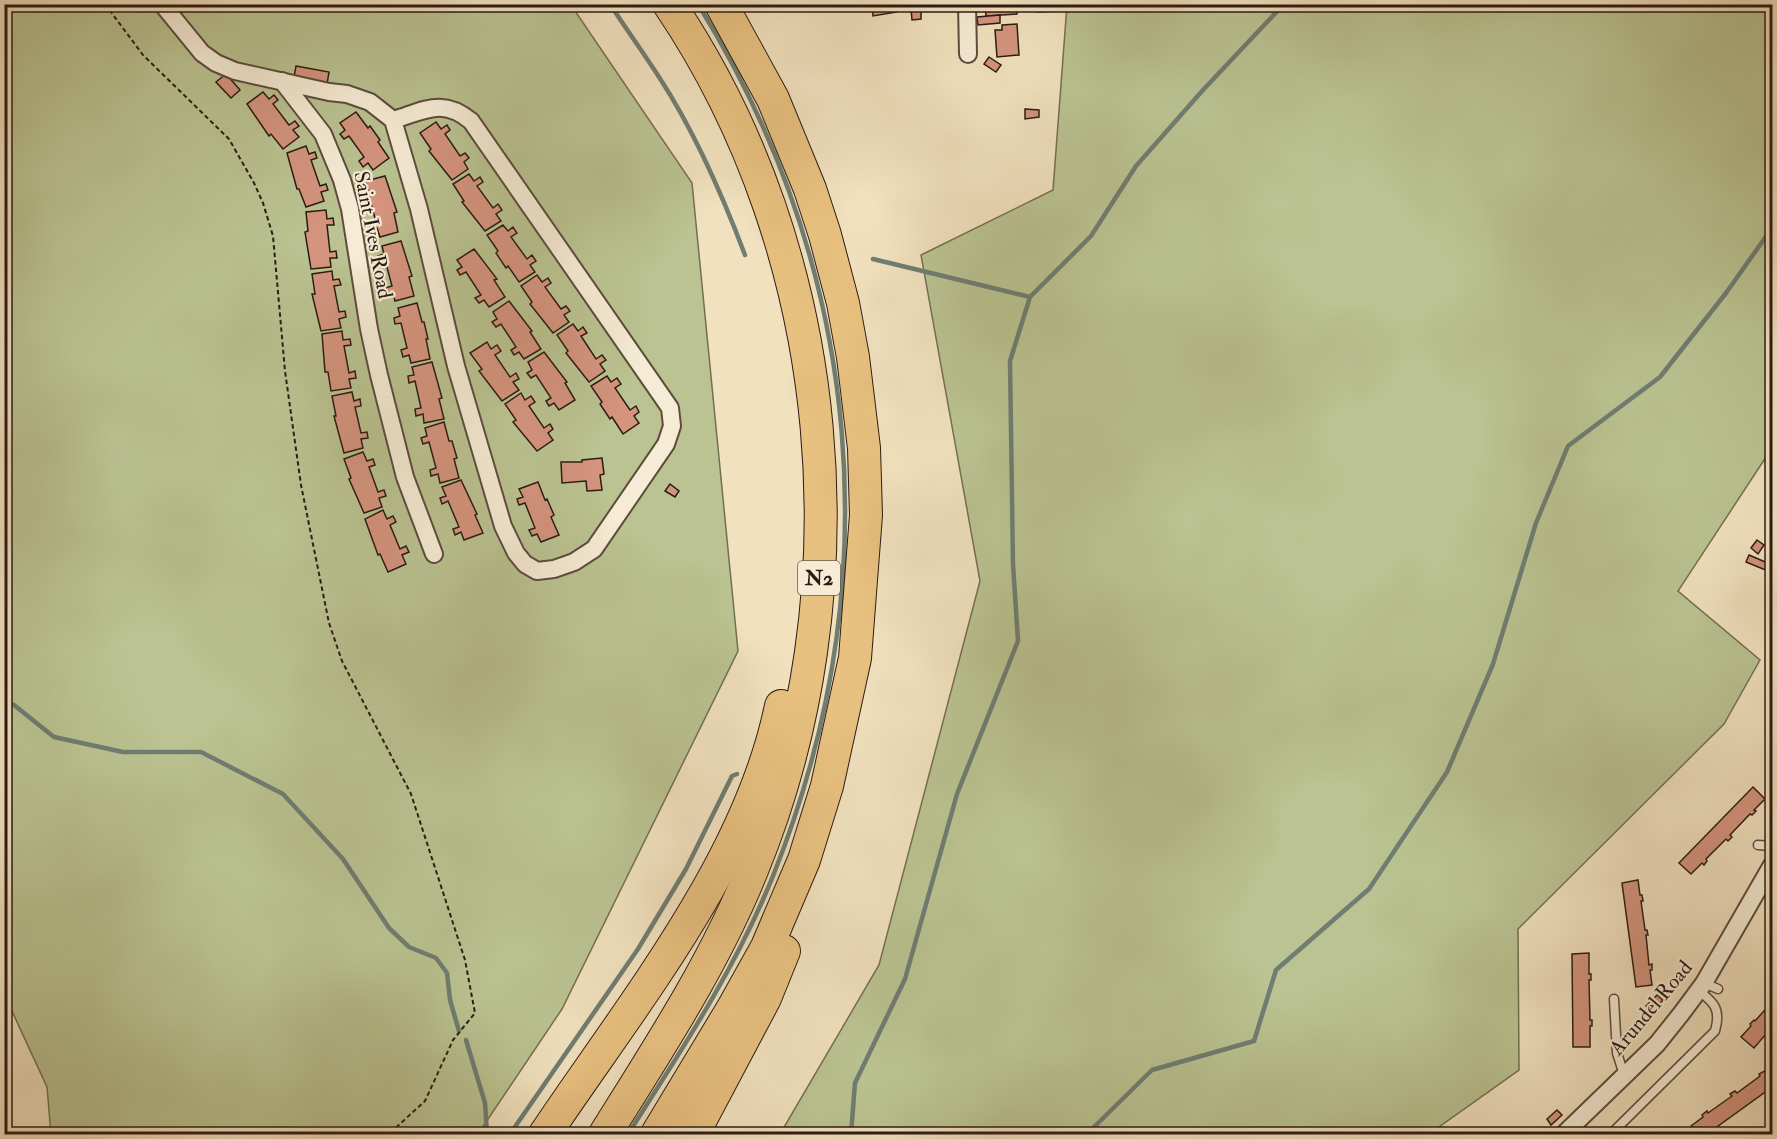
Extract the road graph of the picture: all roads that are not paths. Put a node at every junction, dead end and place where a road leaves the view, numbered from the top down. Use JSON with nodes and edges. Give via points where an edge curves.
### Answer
{"nodes":[{"id":1,"x":162,"y":4,"type":"edge"},
{"id":2,"x":669,"y":4,"type":"edge"},
{"id":3,"x":721,"y":4,"type":"edge"},
{"id":4,"x":967,"y":4,"type":"edge"},
{"id":5,"x":968,"y":54,"type":"dead end"},
{"id":6,"x":282,"y":81,"type":"junction"},
{"id":7,"x":393,"y":120,"type":"junction"},
{"id":8,"x":797,"y":305,"type":"junction"},
{"id":9,"x":434,"y":554,"type":"dead end"},
{"id":10,"x":855,"y":658,"type":"junction"},
{"id":11,"x":1758,"y":845,"type":"dead end"},
{"id":12,"x":1773,"y":846,"type":"edge"},
{"id":13,"x":1773,"y":865,"type":"edge"},
{"id":14,"x":1707,"y":988,"type":"junction"},
{"id":15,"x":1614,"y":999,"type":"dead end"},
{"id":16,"x":1624,"y":1075,"type":"junction"},
{"id":17,"x":1613,"y":1132,"type":"dead end"},
{"id":18,"x":545,"y":1134,"type":"edge"},
{"id":19,"x":604,"y":1134,"type":"edge"},
{"id":20,"x":657,"y":1134,"type":"edge"},
{"id":21,"x":693,"y":1134,"type":"edge"},
{"id":22,"x":1564,"y":1134,"type":"edge"}],
"edges":[{"from":1,"to":6,"type":"street","via":[[202,53],[216,63]]},
{"from":2,"to":8,"type":"highway","number":"N2","via":[[703,60],[749,154]]},
{"from":3,"to":10,"type":"highway","number":"N2","via":[[792,142],[822,226],[843,303],[864,448],[866,515]]},
{"from":4,"to":5,"type":"street"},
{"from":6,"to":7,"type":"street","via":[[370,102]]},
{"from":6,"to":9,"type":"street","name":"Saint Ives Road","via":[[323,134],[342,180],[379,375],[405,477]]},
{"from":7,"to":7,"type":"street","via":[[437,106],[459,111],[471,121],[669,408],[672,426],[666,444],[594,549],[574,562],[537,571],[516,553],[503,526],[456,366],[419,209]]},
{"from":8,"to":18,"type":"highway","via":[[804,521],[791,658],[777,726],[758,787],[702,901]]},
{"from":8,"to":19,"type":"highway","number":"N2","via":[[818,425],[820,557],[816,616],[791,756],[752,871],[721,936],[682,1011]]},
{"from":10,"to":20,"type":"highway","number":"N2","via":[[827,786],[804,861],[767,947]]},
{"from":10,"to":21,"type":"highway","via":[[847,761],[821,854],[765,998]]},
{"from":11,"to":12,"type":"lane"},
{"from":13,"to":14,"type":"street","name":"Arundel Road"},
{"from":14,"to":16,"type":"street","name":"Arundel Road"},
{"from":14,"to":17,"type":"lane","via":[[1716,1006],[1715,1031]]},
{"from":15,"to":16,"type":"lane","via":[[1617,1053]]},
{"from":16,"to":22,"type":"street","name":"Arundel Road"}]}
